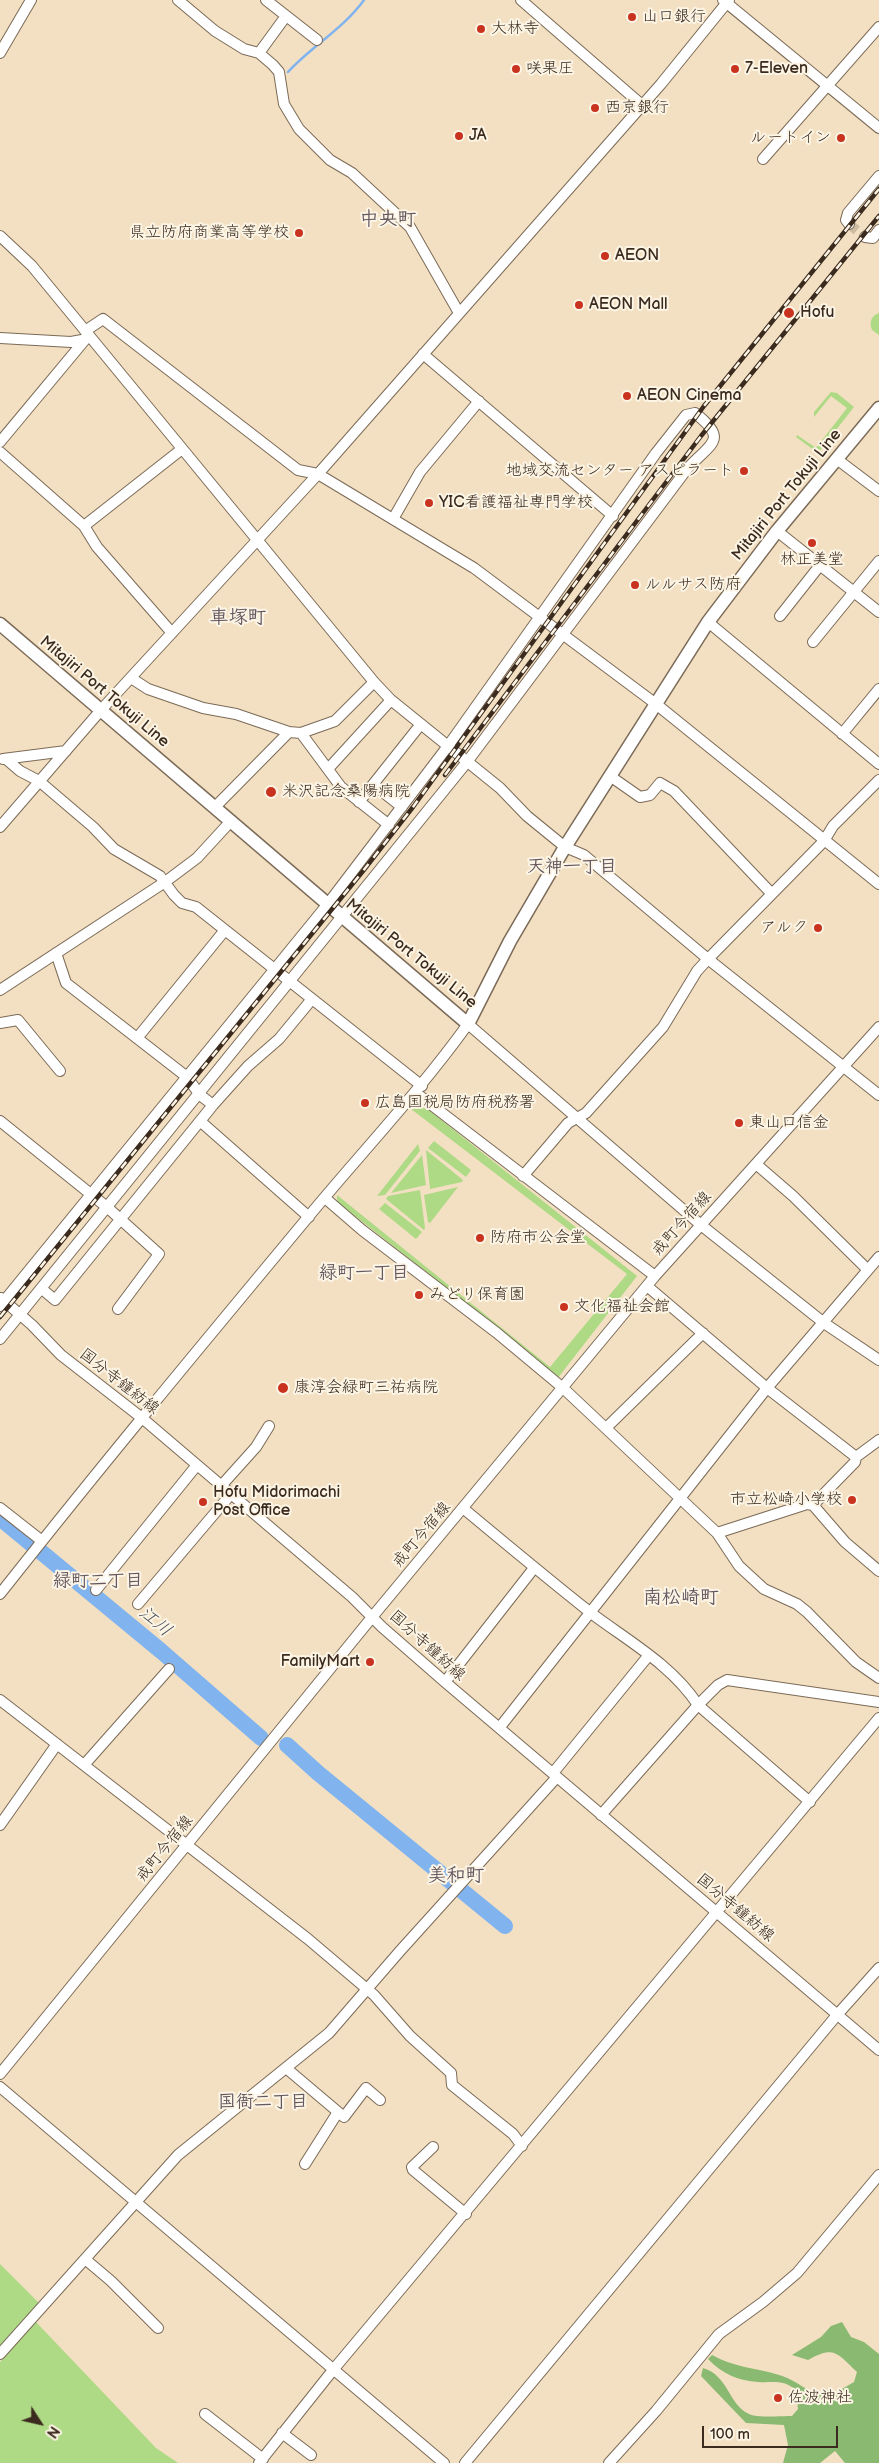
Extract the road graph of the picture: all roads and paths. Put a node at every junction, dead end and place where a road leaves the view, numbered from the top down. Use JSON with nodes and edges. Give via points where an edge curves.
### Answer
{"nodes":[{"id":1,"x":31,"y":0,"type":"edge"},
{"id":2,"x":178,"y":0,"type":"edge"},
{"id":3,"x":266,"y":0,"type":"edge"},
{"id":4,"x":521,"y":0,"type":"edge"},
{"id":5,"x":726,"y":1,"type":"edge"},
{"id":6,"x":286,"y":16,"type":"junction"},
{"id":7,"x":879,"y":27,"type":"edge"},
{"id":8,"x":317,"y":40,"type":"dead end"},
{"id":9,"x":0,"y":53,"type":"edge"},
{"id":10,"x":259,"y":53,"type":"junction"},
{"id":11,"x":827,"y":87,"type":"junction"},
{"id":12,"x":642,"y":105,"type":"junction"},
{"id":13,"x":879,"y":128,"type":"edge"},
{"id":14,"x":763,"y":159,"type":"dead end"},
{"id":15,"x":879,"y":176,"type":"edge"},
{"id":16,"x":849,"y":224,"type":"dead end"},
{"id":17,"x":879,"y":230,"type":"edge"},
{"id":18,"x":0,"y":236,"type":"edge"},
{"id":19,"x":865,"y":237,"type":"dead end"},
{"id":20,"x":459,"y":313,"type":"junction"},
{"id":21,"x":86,"y":335,"type":"junction"},
{"id":22,"x":0,"y":338,"type":"edge"},
{"id":23,"x":423,"y":354,"type":"junction"},
{"id":24,"x":479,"y":401,"type":"junction"},
{"id":25,"x":879,"y":409,"type":"edge"},
{"id":26,"x":0,"y":442,"type":"edge"},
{"id":27,"x":182,"y":449,"type":"junction"},
{"id":28,"x":0,"y":452,"type":"edge"},
{"id":29,"x":838,"y":460,"type":"junction"},
{"id":30,"x":318,"y":474,"type":"junction"},
{"id":31,"x":879,"y":491,"type":"edge"},
{"id":32,"x":613,"y":516,"type":"junction"},
{"id":33,"x":393,"y":519,"type":"junction"},
{"id":34,"x":84,"y":526,"type":"junction"},
{"id":35,"x":777,"y":531,"type":"junction"},
{"id":36,"x":258,"y":541,"type":"junction"},
{"id":37,"x":879,"y":561,"type":"edge"},
{"id":38,"x":821,"y":564,"type":"junction"},
{"id":39,"x":854,"y":590,"type":"junction"},
{"id":40,"x":879,"y":612,"type":"edge"},
{"id":41,"x":780,"y":616,"type":"dead end"},
{"id":42,"x":540,"y":617,"type":"junction"},
{"id":43,"x":708,"y":622,"type":"junction"},
{"id":44,"x":0,"y":624,"type":"edge"},
{"id":45,"x":172,"y":633,"type":"junction"},
{"id":46,"x":563,"y":635,"type":"junction"},
{"id":47,"x":813,"y":642,"type":"dead end"},
{"id":48,"x":130,"y":678,"type":"junction"},
{"id":49,"x":374,"y":682,"type":"junction"},
{"id":50,"x":879,"y":689,"type":"edge"},
{"id":51,"x":391,"y":700,"type":"junction"},
{"id":52,"x":656,"y":704,"type":"junction"},
{"id":53,"x":101,"y":710,"type":"junction"},
{"id":54,"x":421,"y":724,"type":"junction"},
{"id":55,"x":289,"y":732,"type":"junction"},
{"id":56,"x":302,"y":733,"type":"junction"},
{"id":57,"x":842,"y":734,"type":"junction"},
{"id":58,"x":448,"y":746,"type":"junction"},
{"id":59,"x":66,"y":750,"type":"junction"},
{"id":60,"x":3,"y":758,"type":"edge"},
{"id":61,"x":467,"y":762,"type":"junction"},
{"id":62,"x":879,"y":764,"type":"edge"},
{"id":63,"x":328,"y":769,"type":"junction"},
{"id":64,"x":610,"y":776,"type":"junction"},
{"id":65,"x":879,"y":780,"type":"edge"},
{"id":66,"x":39,"y":781,"type":"junction"},
{"id":67,"x":374,"y":785,"type":"junction"},
{"id":68,"x":359,"y":802,"type":"junction"},
{"id":69,"x":215,"y":807,"type":"junction"},
{"id":70,"x":402,"y":807,"type":"junction"},
{"id":71,"x":231,"y":821,"type":"junction"},
{"id":72,"x":389,"y":825,"type":"junction"},
{"id":73,"x":0,"y":827,"type":"edge"},
{"id":74,"x":824,"y":840,"type":"junction"},
{"id":75,"x":565,"y":847,"type":"junction"},
{"id":76,"x":165,"y":882,"type":"junction"},
{"id":77,"x":879,"y":884,"type":"edge"},
{"id":78,"x":772,"y":894,"type":"junction"},
{"id":79,"x":327,"y":905,"type":"junction"},
{"id":80,"x":342,"y":919,"type":"junction"},
{"id":81,"x":225,"y":930,"type":"junction"},
{"id":82,"x":56,"y":953,"type":"junction"},
{"id":83,"x":708,"y":959,"type":"junction"},
{"id":84,"x":275,"y":969,"type":"junction"},
{"id":85,"x":290,"y":983,"type":"junction"},
{"id":86,"x":0,"y":990,"type":"edge"},
{"id":87,"x":312,"y":999,"type":"junction"},
{"id":88,"x":0,"y":1023,"type":"edge"},
{"id":89,"x":468,"y":1024,"type":"junction"},
{"id":90,"x":879,"y":1026,"type":"edge"},
{"id":91,"x":138,"y":1037,"type":"junction"},
{"id":92,"x":843,"y":1066,"type":"junction"},
{"id":93,"x":60,"y":1071,"type":"dead end"},
{"id":94,"x":187,"y":1077,"type":"junction"},
{"id":95,"x":419,"y":1090,"type":"junction"},
{"id":96,"x":200,"y":1095,"type":"junction"},
{"id":97,"x":879,"y":1095,"type":"edge"},
{"id":98,"x":213,"y":1104,"type":"junction"},
{"id":99,"x":577,"y":1118,"type":"junction"},
{"id":100,"x":0,"y":1121,"type":"edge"},
{"id":101,"x":200,"y":1121,"type":"junction"},
{"id":102,"x":756,"y":1164,"type":"junction"},
{"id":103,"x":523,"y":1176,"type":"junction"},
{"id":104,"x":91,"y":1195,"type":"junction"},
{"id":105,"x":325,"y":1198,"type":"junction"},
{"id":106,"x":108,"y":1208,"type":"junction"},
{"id":107,"x":309,"y":1216,"type":"junction"},
{"id":108,"x":121,"y":1220,"type":"junction"},
{"id":109,"x":701,"y":1225,"type":"junction"},
{"id":110,"x":879,"y":1257,"type":"edge"},
{"id":111,"x":868,"y":1270,"type":"junction"},
{"id":112,"x":655,"y":1276,"type":"junction"},
{"id":113,"x":647,"y":1286,"type":"junction"},
{"id":114,"x":42,"y":1289,"type":"junction"},
{"id":115,"x":2,"y":1301,"type":"edge"},
{"id":116,"x":118,"y":1309,"type":"dead end"},
{"id":117,"x":20,"y":1315,"type":"junction"},
{"id":118,"x":824,"y":1323,"type":"junction"},
{"id":119,"x":703,"y":1332,"type":"junction"},
{"id":120,"x":0,"y":1339,"type":"edge"},
{"id":121,"x":879,"y":1360,"type":"edge"},
{"id":122,"x":563,"y":1388,"type":"junction"},
{"id":123,"x":767,"y":1388,"type":"junction"},
{"id":124,"x":142,"y":1418,"type":"junction"},
{"id":125,"x":268,"y":1426,"type":"dead end"},
{"id":126,"x":606,"y":1428,"type":"junction"},
{"id":127,"x":879,"y":1440,"type":"edge"},
{"id":128,"x":856,"y":1458,"type":"junction"},
{"id":129,"x":197,"y":1465,"type":"junction"},
{"id":130,"x":222,"y":1486,"type":"junction"},
{"id":131,"x":231,"y":1494,"type":"junction"},
{"id":132,"x":680,"y":1498,"type":"junction"},
{"id":133,"x":813,"y":1505,"type":"junction"},
{"id":134,"x":0,"y":1508,"type":"edge"},
{"id":135,"x":464,"y":1509,"type":"junction"},
{"id":136,"x":717,"y":1533,"type":"junction"},
{"id":137,"x":42,"y":1541,"type":"junction"},
{"id":138,"x":534,"y":1568,"type":"junction"},
{"id":139,"x":879,"y":1571,"type":"edge"},
{"id":140,"x":96,"y":1590,"type":"dead end"},
{"id":141,"x":0,"y":1594,"type":"edge"},
{"id":142,"x":138,"y":1604,"type":"dead end"},
{"id":143,"x":591,"y":1612,"type":"junction"},
{"id":144,"x":373,"y":1616,"type":"junction"},
{"id":145,"x":649,"y":1655,"type":"junction"},
{"id":146,"x":169,"y":1669,"type":"dead end"},
{"id":147,"x":879,"y":1678,"type":"edge"},
{"id":148,"x":445,"y":1682,"type":"junction"},
{"id":149,"x":0,"y":1701,"type":"edge"},
{"id":150,"x":879,"y":1702,"type":"edge"},
{"id":151,"x":698,"y":1704,"type":"junction"},
{"id":152,"x":879,"y":1718,"type":"edge"},
{"id":153,"x":500,"y":1727,"type":"junction"},
{"id":154,"x":57,"y":1744,"type":"junction"},
{"id":155,"x":84,"y":1765,"type":"junction"},
{"id":156,"x":555,"y":1775,"type":"junction"},
{"id":157,"x":810,"y":1802,"type":"junction"},
{"id":158,"x":601,"y":1816,"type":"junction"},
{"id":159,"x":0,"y":1825,"type":"edge"},
{"id":160,"x":187,"y":1846,"type":"junction"},
{"id":161,"x":717,"y":1912,"type":"junction"},
{"id":162,"x":879,"y":1968,"type":"edge"},
{"id":163,"x":367,"y":1990,"type":"junction"},
{"id":164,"x":837,"y":2015,"type":"junction"},
{"id":165,"x":879,"y":2050,"type":"edge"},
{"id":166,"x":286,"y":2068,"type":"junction"},
{"id":167,"x":0,"y":2074,"type":"edge"},
{"id":168,"x":0,"y":2087,"type":"edge"},
{"id":169,"x":380,"y":2100,"type":"dead end"},
{"id":170,"x":338,"y":2112,"type":"junction"},
{"id":171,"x":522,"y":2146,"type":"junction"},
{"id":172,"x":433,"y":2147,"type":"dead end"},
{"id":173,"x":305,"y":2164,"type":"dead end"},
{"id":174,"x":879,"y":2174,"type":"edge"},
{"id":175,"x":136,"y":2202,"type":"junction"},
{"id":176,"x":466,"y":2214,"type":"junction"},
{"id":177,"x":85,"y":2259,"type":"junction"},
{"id":178,"x":158,"y":2328,"type":"dead end"},
{"id":179,"x":0,"y":2354,"type":"edge"},
{"id":180,"x":333,"y":2370,"type":"junction"},
{"id":181,"x":206,"y":2414,"type":"dead end"},
{"id":182,"x":282,"y":2433,"type":"junction"},
{"id":183,"x":311,"y":2455,"type":"dead end"},
{"id":184,"x":261,"y":2461,"type":"edge"},
{"id":185,"x":444,"y":2463,"type":"edge"},
{"id":186,"x":465,"y":2463,"type":"edge"},
{"id":187,"x":610,"y":2463,"type":"edge"}],
"edges":[{"from":1,"to":9,"type":"street"},
{"from":2,"to":10,"type":"street","via":[[215,31],[244,49]]},
{"from":3,"to":6,"type":"street"},
{"from":4,"to":12,"type":"street"},
{"from":5,"to":11,"type":"street"},
{"from":5,"to":12,"type":"street"},
{"from":6,"to":8,"type":"street"},
{"from":6,"to":10,"type":"street"},
{"from":7,"to":11,"type":"street"},
{"from":10,"to":20,"type":"street","via":[[279,72],[284,104],[299,129],[330,160],[359,179],[410,227]]},
{"from":11,"to":13,"type":"street"},
{"from":11,"to":14,"type":"street"},
{"from":12,"to":20,"type":"street"},
{"from":15,"to":16,"type":"street","via":[[848,213]]},
{"from":17,"to":19,"type":"street","via":[[872,238]]},
{"from":18,"to":21,"type":"street","via":[[32,266]]},
{"from":20,"to":23,"type":"street"},
{"from":21,"to":22,"type":"street","via":[[71,342]]},
{"from":21,"to":26,"type":"street"},
{"from":21,"to":27,"type":"street"},
{"from":21,"to":30,"type":"street","via":[[103,319],[298,470]]},
{"from":23,"to":24,"type":"street"},
{"from":23,"to":30,"type":"street"},
{"from":24,"to":32,"type":"street"},
{"from":24,"to":33,"type":"street","via":[[420,472]]},
{"from":25,"to":29,"type":"main road","name":"Mitajiri Port Tokuji Line"},
{"from":27,"to":34,"type":"street"},
{"from":27,"to":36,"type":"street"},
{"from":28,"to":34,"type":"street"},
{"from":29,"to":31,"type":"street"},
{"from":29,"to":35,"type":"main road","name":"Mitajiri Port Tokuji Line"},
{"from":30,"to":33,"type":"street"},
{"from":30,"to":36,"type":"street"},
{"from":32,"to":42,"type":"street"},
{"from":32,"to":46,"type":"street","via":[[686,415],[695,413],[712,426],[713,442],[687,469]]},
{"from":33,"to":42,"type":"street","via":[[474,568]]},
{"from":34,"to":45,"type":"street","via":[[97,547]]},
{"from":35,"to":38,"type":"street"},
{"from":35,"to":43,"type":"main road","name":"Mitajiri Port Tokuji Line"},
{"from":36,"to":45,"type":"street"},
{"from":36,"to":49,"type":"street"},
{"from":37,"to":39,"type":"street"},
{"from":38,"to":39,"type":"street"},
{"from":38,"to":41,"type":"street"},
{"from":39,"to":40,"type":"street"},
{"from":39,"to":47,"type":"street"},
{"from":42,"to":46,"type":"street"},
{"from":42,"to":58,"type":"street"},
{"from":43,"to":52,"type":"main road","name":"Mitajiri Port Tokuji Line"},
{"from":43,"to":57,"type":"street"},
{"from":44,"to":53,"type":"main road","name":"Mitajiri Port Tokuji Line"},
{"from":45,"to":48,"type":"street"},
{"from":46,"to":52,"type":"street"},
{"from":46,"to":61,"type":"street"},
{"from":48,"to":53,"type":"street"},
{"from":48,"to":55,"type":"street","via":[[148,689],[203,708],[236,714]]},
{"from":49,"to":51,"type":"street"},
{"from":49,"to":56,"type":"street","via":[[335,721]]},
{"from":50,"to":57,"type":"street"},
{"from":51,"to":54,"type":"street"},
{"from":51,"to":63,"type":"street"},
{"from":52,"to":64,"type":"main road","name":"Mitajiri Port Tokuji Line"},
{"from":52,"to":74,"type":"street"},
{"from":53,"to":59,"type":"street"},
{"from":53,"to":69,"type":"main road","name":"Mitajiri Port Tokuji Line"},
{"from":54,"to":58,"type":"street"},
{"from":54,"to":67,"type":"street"},
{"from":55,"to":56,"type":"street"},
{"from":55,"to":69,"type":"street"},
{"from":56,"to":63,"type":"street"},
{"from":57,"to":62,"type":"street"},
{"from":58,"to":61,"type":"street"},
{"from":58,"to":70,"type":"street"},
{"from":59,"to":60,"type":"street"},
{"from":59,"to":66,"type":"street"},
{"from":60,"to":66,"type":"street"},
{"from":61,"to":75,"type":"street"},
{"from":61,"to":80,"type":"street"},
{"from":63,"to":68,"type":"street","via":[[341,787]]},
{"from":64,"to":75,"type":"main road","name":"Mitajiri Port Tokuji Line"},
{"from":64,"to":78,"type":"street","via":[[640,797],[650,795],[660,783],[674,791]]},
{"from":65,"to":74,"type":"street","via":[[833,826]]},
{"from":66,"to":73,"type":"street"},
{"from":66,"to":76,"type":"street","via":[[114,849]]},
{"from":67,"to":68,"type":"street"},
{"from":67,"to":70,"type":"street"},
{"from":68,"to":72,"type":"street"},
{"from":69,"to":71,"type":"main road","name":"Mitajiri Port Tokuji Line"},
{"from":70,"to":72,"type":"street"},
{"from":71,"to":76,"type":"street","via":[[196,858]]},
{"from":71,"to":79,"type":"main road","name":"Mitajiri Port Tokuji Line"},
{"from":72,"to":79,"type":"street"},
{"from":74,"to":77,"type":"street"},
{"from":74,"to":78,"type":"street"},
{"from":75,"to":83,"type":"street","via":[[584,855]]},
{"from":75,"to":89,"type":"main road","name":"Mitajiri Port Tokuji Line","via":[[510,941]]},
{"from":76,"to":81,"type":"street","via":[[182,902],[196,908]]},
{"from":76,"to":82,"type":"street"},
{"from":78,"to":83,"type":"street"},
{"from":79,"to":80,"type":"main road","name":"Mitajiri Port Tokuji Line"},
{"from":79,"to":84,"type":"street"},
{"from":80,"to":85,"type":"street"},
{"from":80,"to":89,"type":"main road","name":"Mitajiri Port Tokuji Line"},
{"from":81,"to":84,"type":"street"},
{"from":81,"to":91,"type":"street"},
{"from":82,"to":86,"type":"street"},
{"from":82,"to":91,"type":"street","via":[[66,983]]},
{"from":83,"to":92,"type":"street"},
{"from":83,"to":99,"type":"street","via":[[697,971],[663,1027],[586,1113]]},
{"from":84,"to":85,"type":"street"},
{"from":84,"to":94,"type":"street"},
{"from":85,"to":87,"type":"street"},
{"from":85,"to":96,"type":"street"},
{"from":87,"to":95,"type":"street"},
{"from":87,"to":98,"type":"street","via":[[279,1039],[248,1066]]},
{"from":88,"to":93,"type":"street","via":[[18,1020]]},
{"from":89,"to":95,"type":"street"},
{"from":89,"to":99,"type":"street"},
{"from":90,"to":92,"type":"street","name":"戒町今宿線"},
{"from":91,"to":94,"type":"street"},
{"from":92,"to":97,"type":"street"},
{"from":92,"to":102,"type":"street","name":"戒町今宿線"},
{"from":94,"to":96,"type":"street"},
{"from":94,"to":104,"type":"street"},
{"from":95,"to":103,"type":"street"},
{"from":95,"to":105,"type":"street"},
{"from":96,"to":98,"type":"street"},
{"from":96,"to":106,"type":"street"},
{"from":98,"to":101,"type":"street"},
{"from":99,"to":103,"type":"street","via":[[568,1123]]},
{"from":99,"to":109,"type":"street"},
{"from":100,"to":104,"type":"street"},
{"from":101,"to":107,"type":"street"},
{"from":101,"to":108,"type":"street"},
{"from":102,"to":109,"type":"street","name":"戒町今宿線"},
{"from":102,"to":111,"type":"street"},
{"from":103,"to":112,"type":"street"},
{"from":104,"to":106,"type":"street"},
{"from":104,"to":115,"type":"street"},
{"from":105,"to":107,"type":"street"},
{"from":105,"to":122,"type":"street"},
{"from":106,"to":108,"type":"street"},
{"from":106,"to":114,"type":"street"},
{"from":107,"to":124,"type":"street"},
{"from":108,"to":114,"type":"street","via":[[55,1300]]},
{"from":108,"to":116,"type":"street","via":[[158,1254]]},
{"from":109,"to":112,"type":"street","name":"戒町今宿線"},
{"from":109,"to":118,"type":"street"},
{"from":110,"to":111,"type":"street"},
{"from":111,"to":118,"type":"street"},
{"from":112,"to":113,"type":"street","name":"戒町今宿線"},
{"from":113,"to":119,"type":"street"},
{"from":113,"to":122,"type":"street","name":"戒町今宿線"},
{"from":114,"to":117,"type":"street"},
{"from":115,"to":117,"type":"street","name":"国分寺鐘紡線"},
{"from":117,"to":120,"type":"street"},
{"from":117,"to":124,"type":"street","name":"国分寺鐘紡線","via":[[61,1355]]},
{"from":118,"to":121,"type":"street"},
{"from":118,"to":123,"type":"street"},
{"from":119,"to":123,"type":"street"},
{"from":119,"to":126,"type":"street"},
{"from":122,"to":126,"type":"street"},
{"from":122,"to":135,"type":"street","name":"戒町今宿線"},
{"from":123,"to":128,"type":"street"},
{"from":123,"to":132,"type":"street"},
{"from":124,"to":129,"type":"street","name":"国分寺鐘紡線"},
{"from":124,"to":137,"type":"street"},
{"from":125,"to":130,"type":"street","via":[[256,1447]]},
{"from":126,"to":132,"type":"street"},
{"from":127,"to":128,"type":"street"},
{"from":128,"to":133,"type":"street"},
{"from":129,"to":130,"type":"street","name":"国分寺鐘紡線"},
{"from":129,"to":140,"type":"street"},
{"from":130,"to":131,"type":"street","name":"国分寺鐘紡線"},
{"from":131,"to":142,"type":"street"},
{"from":131,"to":144,"type":"street","name":"国分寺鐘紡線"},
{"from":132,"to":136,"type":"street"},
{"from":132,"to":143,"type":"street"},
{"from":133,"to":136,"type":"street","via":[[807,1504]]},
{"from":133,"to":139,"type":"street","via":[[845,1542]]},
{"from":134,"to":137,"type":"street"},
{"from":135,"to":138,"type":"street"},
{"from":135,"to":144,"type":"street","name":"戒町今宿線"},
{"from":136,"to":147,"type":"street","via":[[734,1560],[764,1589],[807,1612],[856,1662]]},
{"from":137,"to":141,"type":"street"},
{"from":138,"to":143,"type":"street"},
{"from":138,"to":148,"type":"street"},
{"from":143,"to":145,"type":"street"},
{"from":143,"to":153,"type":"street"},
{"from":144,"to":148,"type":"street","name":"国分寺鐘紡線"},
{"from":144,"to":160,"type":"street","name":"戒町今宿線"},
{"from":145,"to":151,"type":"street","via":[[689,1690]]},
{"from":145,"to":156,"type":"street"},
{"from":146,"to":155,"type":"street"},
{"from":148,"to":153,"type":"street","name":"国分寺鐘紡線"},
{"from":149,"to":154,"type":"street"},
{"from":150,"to":151,"type":"street","via":[[727,1680]]},
{"from":151,"to":157,"type":"street"},
{"from":151,"to":158,"type":"street"},
{"from":152,"to":157,"type":"street"},
{"from":153,"to":156,"type":"street","name":"国分寺鐘紡線"},
{"from":154,"to":155,"type":"street"},
{"from":154,"to":159,"type":"street"},
{"from":155,"to":160,"type":"street"},
{"from":156,"to":158,"type":"street","name":"国分寺鐘紡線"},
{"from":156,"to":163,"type":"street"},
{"from":157,"to":161,"type":"street"},
{"from":158,"to":161,"type":"street","name":"国分寺鐘紡線"},
{"from":160,"to":163,"type":"street","via":[[308,1939]]},
{"from":160,"to":167,"type":"street","name":"戒町今宿線"},
{"from":161,"to":164,"type":"street","name":"国分寺鐘紡線"},
{"from":161,"to":171,"type":"street"},
{"from":162,"to":164,"type":"street"},
{"from":163,"to":166,"type":"street","via":[[329,2033]]},
{"from":163,"to":171,"type":"street","via":[[451,2073],[452,2085],[513,2134]]},
{"from":164,"to":165,"type":"street","name":"国分寺鐘紡線"},
{"from":164,"to":186,"type":"street"},
{"from":166,"to":170,"type":"street"},
{"from":166,"to":175,"type":"street","via":[[178,2155]]},
{"from":168,"to":175,"type":"street"},
{"from":169,"to":170,"type":"street","via":[[366,2088],[344,2117]]},
{"from":170,"to":173,"type":"street"},
{"from":171,"to":176,"type":"street"},
{"from":172,"to":176,"type":"street","via":[[412,2167],[413,2170]]},
{"from":174,"to":187,"type":"street","via":[[797,2273],[719,2334]]},
{"from":175,"to":177,"type":"street"},
{"from":175,"to":180,"type":"street"},
{"from":176,"to":180,"type":"street"},
{"from":177,"to":178,"type":"street"},
{"from":177,"to":179,"type":"street"},
{"from":180,"to":182,"type":"street"},
{"from":180,"to":185,"type":"street"},
{"from":181,"to":184,"type":"street"},
{"from":182,"to":183,"type":"street"},
{"from":182,"to":184,"type":"street"}]}
